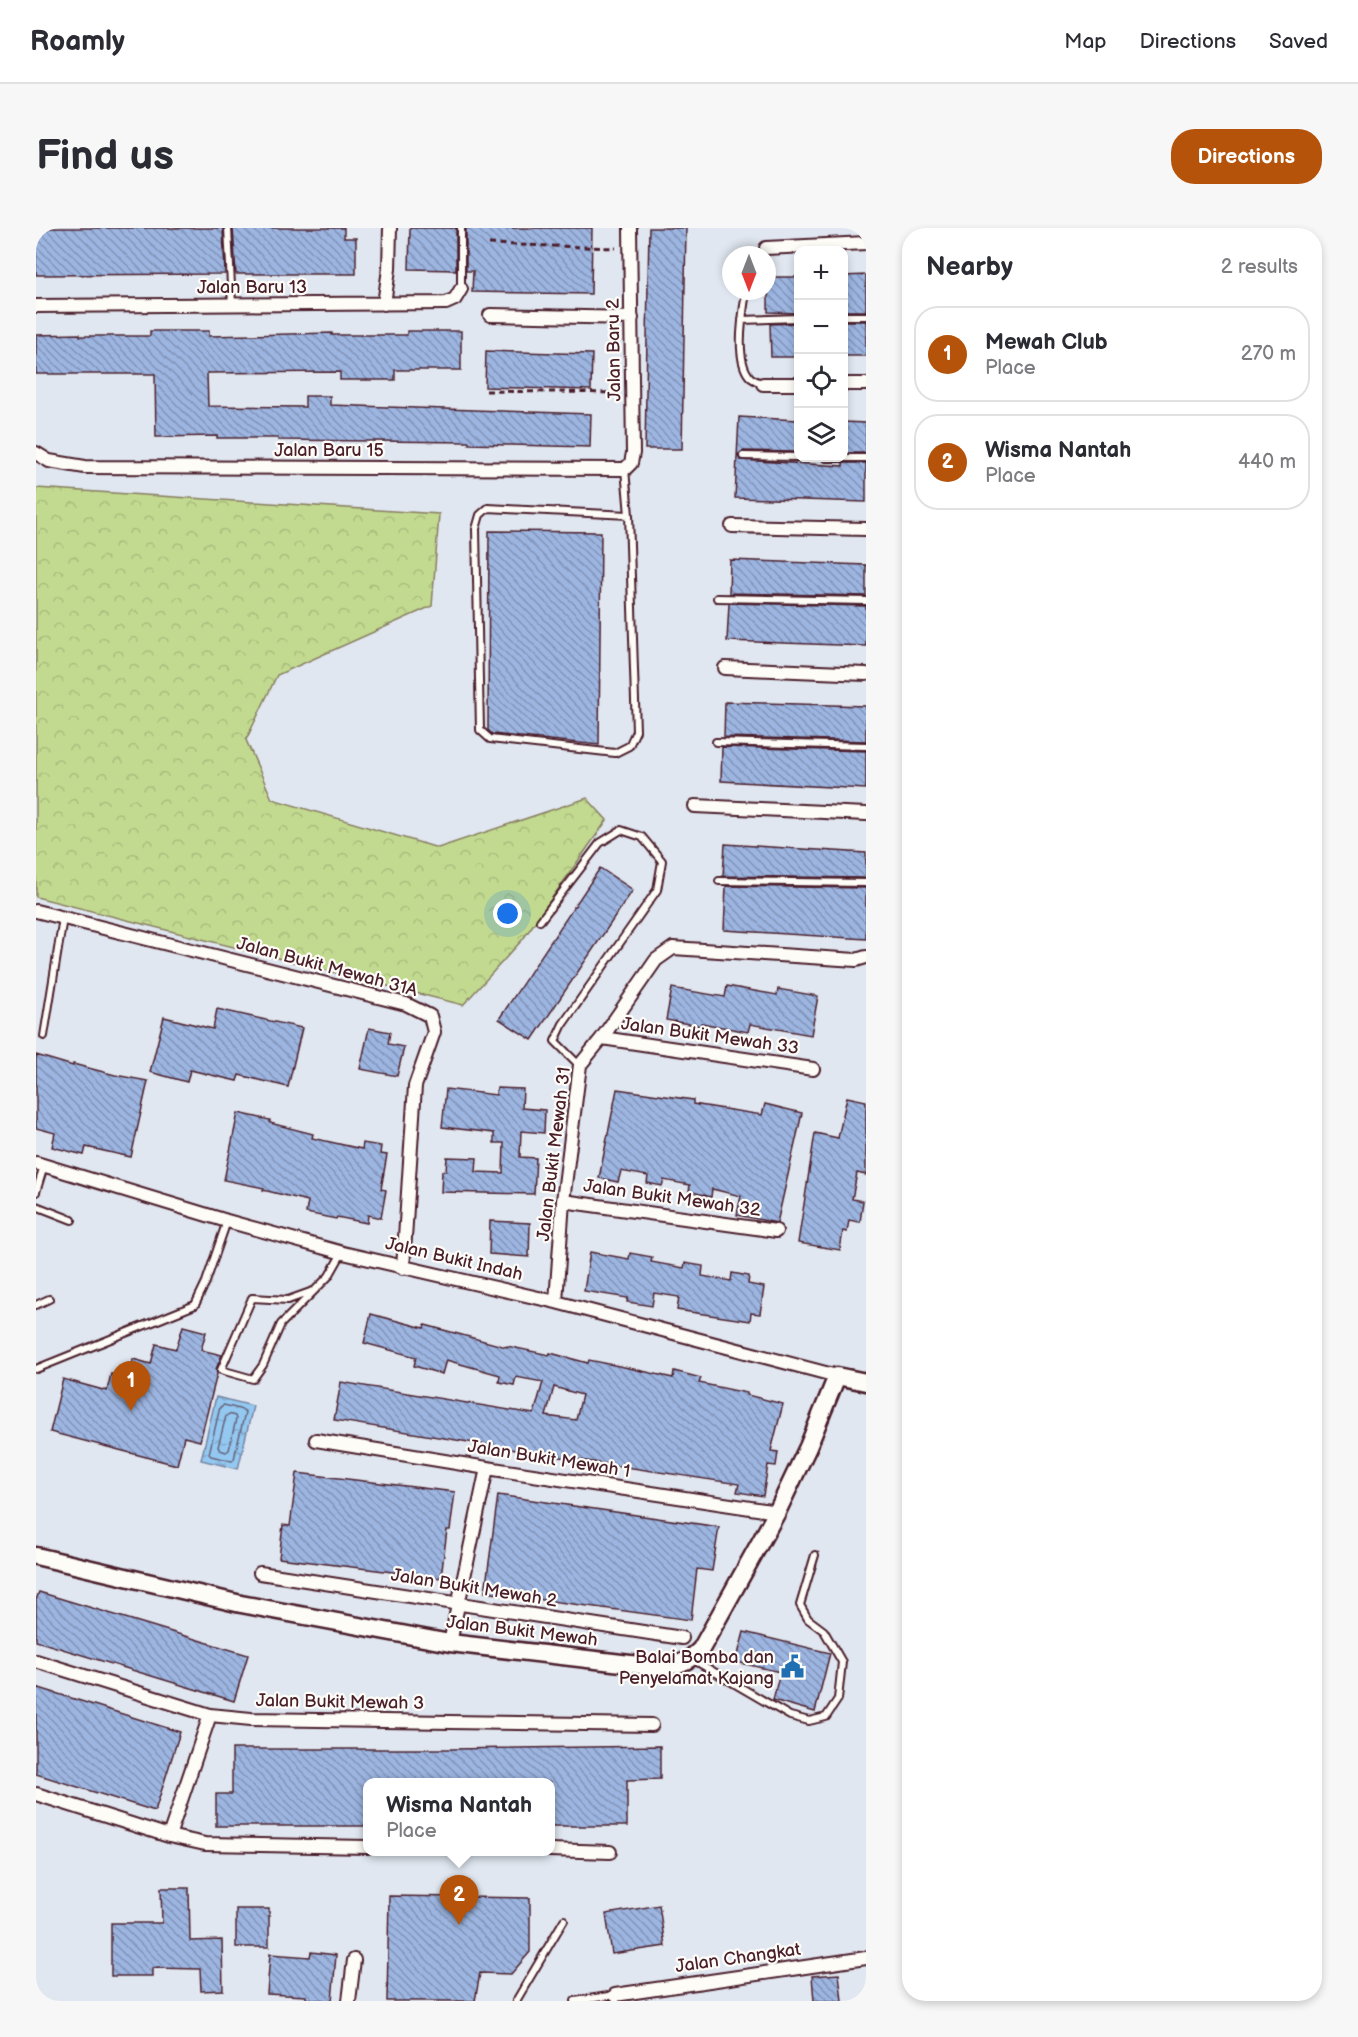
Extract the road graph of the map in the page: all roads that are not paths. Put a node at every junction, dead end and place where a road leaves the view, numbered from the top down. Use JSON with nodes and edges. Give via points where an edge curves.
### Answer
{"nodes":[{"id":1,"x":228,"y":228,"type":"edge"},
{"id":2,"x":390,"y":228,"type":"edge"},
{"id":3,"x":461,"y":228,"type":"edge"},
{"id":4,"x":630,"y":228,"type":"edge"},
{"id":5,"x":866,"y":243,"type":"edge"},
{"id":6,"x":776,"y":250,"type":"edge"},
{"id":7,"x":461,"y":289,"type":"joint"},
{"id":8,"x":745,"y":300,"type":"edge"},
{"id":9,"x":384,"y":304,"type":"junction"},
{"id":10,"x":232,"y":305,"type":"junction"},
{"id":11,"x":36,"y":306,"type":"edge"},
{"id":12,"x":490,"y":315,"type":"dead end"},
{"id":13,"x":866,"y":315,"type":"edge"},
{"id":14,"x":848,"y":316,"type":"edge"},
{"id":15,"x":632,"y":318,"type":"junction"},
{"id":16,"x":794,"y":318,"type":"edge"},
{"id":17,"x":742,"y":320,"type":"junction"},
{"id":18,"x":763,"y":384,"type":"joint"},
{"id":19,"x":794,"y":384,"type":"edge"},
{"id":20,"x":848,"y":384,"type":"edge"},
{"id":21,"x":866,"y":384,"type":"edge"},
{"id":22,"x":36,"y":453,"type":"edge"},
{"id":23,"x":743,"y":456,"type":"dead end"},
{"id":24,"x":794,"y":457,"type":"edge"},
{"id":25,"x":848,"y":458,"type":"edge"},
{"id":26,"x":866,"y":458,"type":"edge"},
{"id":27,"x":625,"y":469,"type":"junction"},
{"id":28,"x":629,"y":515,"type":"junction"},
{"id":29,"x":732,"y":526,"type":"dead end"},
{"id":30,"x":866,"y":529,"type":"edge"},
{"id":31,"x":717,"y":598,"type":"dead end"},
{"id":32,"x":866,"y":601,"type":"edge"},
{"id":33,"x":725,"y":668,"type":"dead end"},
{"id":34,"x":866,"y":674,"type":"edge"},
{"id":35,"x":716,"y":741,"type":"dead end"},
{"id":36,"x":866,"y":746,"type":"edge"},
{"id":37,"x":695,"y":806,"type":"dead end"},
{"id":38,"x":866,"y":814,"type":"edge"},
{"id":39,"x":719,"y":881,"type":"dead end"},
{"id":40,"x":866,"y":884,"type":"edge"},
{"id":41,"x":36,"y":911,"type":"edge"},
{"id":42,"x":63,"y":918,"type":"junction"},
{"id":43,"x":540,"y":921,"type":"dead end"},
{"id":44,"x":866,"y":957,"type":"edge"},
{"id":45,"x":44,"y":1036,"type":"dead end"},
{"id":46,"x":602,"y":1038,"type":"junction"},
{"id":47,"x":580,"y":1065,"type":"junction"},
{"id":48,"x":813,"y":1069,"type":"dead end"},
{"id":49,"x":40,"y":1164,"type":"edge"},
{"id":50,"x":36,"y":1192,"type":"edge"},
{"id":51,"x":563,"y":1201,"type":"junction"},
{"id":52,"x":36,"y":1206,"type":"edge"},
{"id":53,"x":72,"y":1220,"type":"dead end"},
{"id":54,"x":227,"y":1221,"type":"junction"},
{"id":55,"x":776,"y":1231,"type":"dead end"},
{"id":56,"x":343,"y":1253,"type":"junction"},
{"id":57,"x":403,"y":1268,"type":"junction"},
{"id":58,"x":313,"y":1291,"type":"junction"},
{"id":59,"x":49,"y":1299,"type":"dead end"},
{"id":60,"x":556,"y":1302,"type":"junction"},
{"id":61,"x":36,"y":1305,"type":"edge"},
{"id":62,"x":36,"y":1369,"type":"edge"},
{"id":63,"x":837,"y":1376,"type":"junction"},
{"id":64,"x":866,"y":1382,"type":"edge"},
{"id":65,"x":316,"y":1440,"type":"dead end"},
{"id":66,"x":487,"y":1468,"type":"junction"},
{"id":67,"x":777,"y":1512,"type":"junction"},
{"id":68,"x":815,"y":1555,"type":"dead end"},
{"id":69,"x":36,"y":1556,"type":"edge"},
{"id":70,"x":260,"y":1574,"type":"dead end"},
{"id":71,"x":457,"y":1604,"type":"junction"},
{"id":72,"x":682,"y":1638,"type":"dead end"},
{"id":73,"x":450,"y":1643,"type":"junction"},
{"id":74,"x":692,"y":1659,"type":"junction"},
{"id":75,"x":36,"y":1661,"type":"edge"},
{"id":76,"x":210,"y":1715,"type":"junction"},
{"id":77,"x":652,"y":1725,"type":"dead end"},
{"id":78,"x":36,"y":1794,"type":"edge"},
{"id":79,"x":169,"y":1836,"type":"junction"},
{"id":80,"x":363,"y":1847,"type":"edge"},
{"id":81,"x":555,"y":1850,"type":"edge"},
{"id":82,"x":610,"y":1851,"type":"dead end"},
{"id":83,"x":564,"y":1920,"type":"dead end"},
{"id":84,"x":866,"y":1958,"type":"edge"},
{"id":85,"x":354,"y":1960,"type":"dead end"},
{"id":86,"x":615,"y":1998,"type":"edge"},
{"id":87,"x":349,"y":2001,"type":"edge"},
{"id":88,"x":516,"y":2001,"type":"edge"},
{"id":89,"x":574,"y":2001,"type":"edge"}],
"edges":[{"from":1,"to":10,"type":"lane"},
{"from":2,"to":9,"type":"street"},
{"from":3,"to":7,"type":"lane"},
{"from":4,"to":15,"type":"street","name":"Jalan Baru 2"},
{"from":5,"to":6,"type":"street"},
{"from":7,"to":9,"type":"street","name":"Jalan Baru 13","via":[[455,299],[446,303]]},
{"from":8,"to":17,"type":"lane"},
{"from":9,"to":10,"type":"street","name":"Jalan Baru 13"},
{"from":10,"to":11,"type":"street","name":"Jalan Baru 13"},
{"from":12,"to":15,"type":"street"},
{"from":13,"to":14,"type":"lane"},
{"from":15,"to":27,"type":"street","name":"Jalan Baru 2","via":[[633,453]]},
{"from":16,"to":17,"type":"lane"},
{"from":17,"to":18,"type":"lane","via":[[742,363],[750,377]]},
{"from":18,"to":19,"type":"street"},
{"from":20,"to":21,"type":"street"},
{"from":22,"to":27,"type":"street","name":"Jalan Baru 15","via":[[49,461],[85,467]]},
{"from":23,"to":24,"type":"lane"},
{"from":25,"to":26,"type":"lane"},
{"from":27,"to":28,"type":"lane"},
{"from":28,"to":28,"type":"lane","via":[[636,731],[629,746],[615,753],[490,739],[480,730],[476,529],[480,515],[488,508]]},
{"from":29,"to":30,"type":"street"},
{"from":31,"to":32,"type":"lane"},
{"from":33,"to":34,"type":"street"},
{"from":35,"to":36,"type":"lane"},
{"from":37,"to":38,"type":"street"},
{"from":39,"to":40,"type":"lane"},
{"from":41,"to":42,"type":"street","name":"Jalan Bukit Mewah 31A"},
{"from":42,"to":45,"type":"lane"},
{"from":42,"to":57,"type":"street","name":"Jalan Bukit Mewah 31A","via":[[406,1004],[430,1016],[434,1032],[415,1086]]},
{"from":43,"to":47,"type":"lane","via":[[600,843],[621,830],[642,837],[662,861],[657,890],[555,1041]]},
{"from":44,"to":46,"type":"street","name":"Jalan Bukit Mewah 31","via":[[856,960],[673,948],[656,960]]},
{"from":46,"to":47,"type":"street","name":"Jalan Bukit Mewah 31"},
{"from":46,"to":48,"type":"street","name":"Jalan Bukit Mewah 33"},
{"from":47,"to":51,"type":"street","name":"Jalan Bukit Mewah 31"},
{"from":49,"to":50,"type":"lane"},
{"from":49,"to":54,"type":"street","name":"Jalan Bukit Indah"},
{"from":51,"to":55,"type":"street","name":"Jalan Bukit Mewah 32"},
{"from":51,"to":60,"type":"street","name":"Jalan Bukit Mewah 31"},
{"from":52,"to":53,"type":"lane"},
{"from":54,"to":56,"type":"street","name":"Jalan Bukit Indah"},
{"from":54,"to":62,"type":"lane","via":[[195,1305]]},
{"from":56,"to":57,"type":"street","name":"Jalan Bukit Indah"},
{"from":56,"to":58,"type":"lane","via":[[329,1276]]},
{"from":57,"to":60,"type":"street","name":"Jalan Bukit Indah"},
{"from":58,"to":58,"type":"lane","via":[[288,1300],[252,1298],[221,1370],[253,1379],[281,1324]]},
{"from":59,"to":61,"type":"lane"},
{"from":60,"to":63,"type":"street","name":"Jalan Bukit Indah"},
{"from":63,"to":64,"type":"street","name":"Jalan Bukit Indah"},
{"from":63,"to":67,"type":"street"},
{"from":65,"to":66,"type":"street","name":"Jalan Bukit Mewah 1"},
{"from":66,"to":67,"type":"street","name":"Jalan Bukit Mewah 1"},
{"from":66,"to":71,"type":"street"},
{"from":67,"to":74,"type":"street"},
{"from":68,"to":74,"type":"lane","via":[[800,1605],[808,1619],[824,1631],[842,1662],[838,1699],[826,1717],[809,1721],[790,1716]]},
{"from":69,"to":73,"type":"street","name":"Jalan Bukit Mewah","via":[[241,1604]]},
{"from":70,"to":71,"type":"street","name":"Jalan Bukit Mewah 2"},
{"from":71,"to":72,"type":"street","name":"Jalan Bukit Mewah 2"},
{"from":71,"to":73,"type":"street"},
{"from":73,"to":74,"type":"street","name":"Jalan Bukit Mewah","via":[[656,1667]]},
{"from":75,"to":76,"type":"street","name":"Jalan Bukit Mewah 3"},
{"from":76,"to":77,"type":"street","name":"Jalan Bukit Mewah 3"},
{"from":76,"to":79,"type":"street"},
{"from":78,"to":79,"type":"street"},
{"from":79,"to":80,"type":"street","via":[[225,1846]]},
{"from":81,"to":82,"type":"street"},
{"from":83,"to":88,"type":"lane"},
{"from":84,"to":86,"type":"street","name":"Jalan Changkat"},
{"from":85,"to":87,"type":"street"},
{"from":86,"to":89,"type":"lane"}]}
